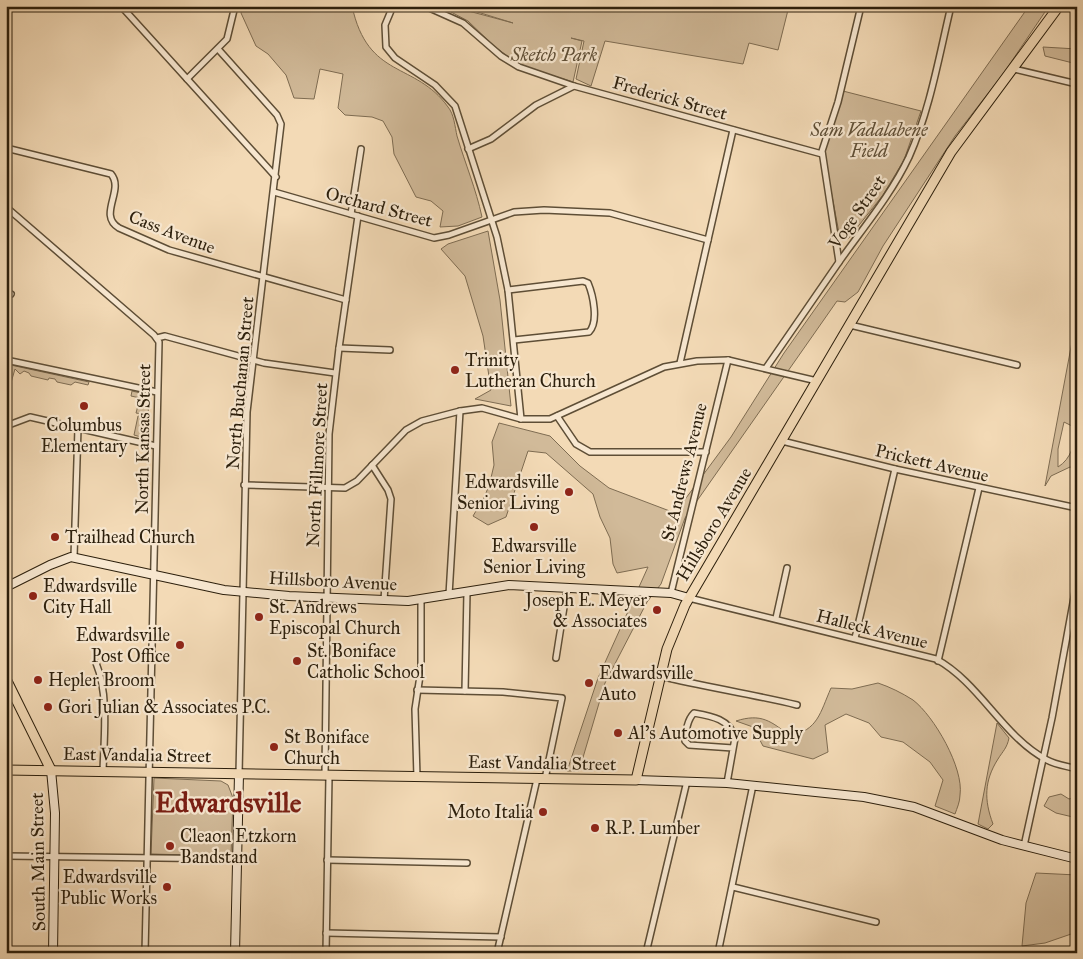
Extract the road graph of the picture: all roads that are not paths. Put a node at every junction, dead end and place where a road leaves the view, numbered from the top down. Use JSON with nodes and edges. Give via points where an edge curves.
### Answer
{"nodes":[{"id":1,"x":121,"y":6,"type":"edge"},
{"id":2,"x":235,"y":6,"type":"edge"},
{"id":3,"x":394,"y":6,"type":"edge"},
{"id":4,"x":425,"y":6,"type":"edge"},
{"id":5,"x":861,"y":6,"type":"edge"},
{"id":6,"x":952,"y":6,"type":"edge"},
{"id":7,"x":1059,"y":6,"type":"edge"},
{"id":8,"x":218,"y":49,"type":"junction"},
{"id":9,"x":1014,"y":69,"type":"junction"},
{"id":10,"x":187,"y":79,"type":"junction"},
{"id":11,"x":1077,"y":84,"type":"edge"},
{"id":12,"x":574,"y":86,"type":"junction"},
{"id":13,"x":733,"y":130,"type":"junction"},
{"id":14,"x":6,"y":148,"type":"edge"},
{"id":15,"x":361,"y":149,"type":"dead end"},
{"id":16,"x":468,"y":149,"type":"junction"},
{"id":17,"x":822,"y":154,"type":"junction"},
{"id":18,"x":276,"y":177,"type":"junction"},
{"id":19,"x":274,"y":192,"type":"junction"},
{"id":20,"x":6,"y":207,"type":"edge"},
{"id":21,"x":351,"y":214,"type":"junction"},
{"id":22,"x":358,"y":216,"type":"junction"},
{"id":23,"x":490,"y":219,"type":"junction"},
{"id":24,"x":708,"y":240,"type":"junction"},
{"id":25,"x":839,"y":262,"type":"junction"},
{"id":26,"x":264,"y":277,"type":"junction"},
{"id":27,"x":508,"y":290,"type":"junction"},
{"id":28,"x":346,"y":300,"type":"junction"},
{"id":29,"x":850,"y":325,"type":"junction"},
{"id":30,"x":157,"y":338,"type":"junction"},
{"id":31,"x":514,"y":340,"type":"junction"},
{"id":32,"x":339,"y":348,"type":"junction"},
{"id":33,"x":390,"y":350,"type":"dead end"},
{"id":34,"x":6,"y":360,"type":"edge"},
{"id":35,"x":253,"y":360,"type":"junction"},
{"id":36,"x":728,"y":360,"type":"junction"},
{"id":37,"x":680,"y":363,"type":"junction"},
{"id":38,"x":1017,"y":365,"type":"dead end"},
{"id":39,"x":766,"y":368,"type":"junction"},
{"id":40,"x":336,"y":373,"type":"junction"},
{"id":41,"x":817,"y":381,"type":"junction"},
{"id":42,"x":157,"y":392,"type":"junction"},
{"id":43,"x":460,"y":411,"type":"junction"},
{"id":44,"x":557,"y":416,"type":"junction"},
{"id":45,"x":521,"y":418,"type":"junction"},
{"id":46,"x":6,"y":426,"type":"edge"},
{"id":47,"x":78,"y":428,"type":"junction"},
{"id":48,"x":782,"y":441,"type":"junction"},
{"id":49,"x":156,"y":446,"type":"junction"},
{"id":50,"x":706,"y":452,"type":"junction"},
{"id":51,"x":372,"y":465,"type":"junction"},
{"id":52,"x":895,"y":469,"type":"junction"},
{"id":53,"x":244,"y":486,"type":"junction"},
{"id":54,"x":979,"y":488,"type":"junction"},
{"id":55,"x":328,"y":489,"type":"junction"},
{"id":56,"x":1077,"y":508,"type":"edge"},
{"id":57,"x":74,"y":557,"type":"junction"},
{"id":58,"x":787,"y":568,"type":"dead end"},
{"id":59,"x":153,"y":574,"type":"junction"},
{"id":60,"x":1077,"y":581,"type":"edge"},
{"id":61,"x":6,"y":587,"type":"edge"},
{"id":62,"x":567,"y":588,"type":"junction"},
{"id":63,"x":242,"y":592,"type":"junction"},
{"id":64,"x":466,"y":592,"type":"junction"},
{"id":65,"x":671,"y":593,"type":"junction"},
{"id":66,"x":449,"y":596,"type":"junction"},
{"id":67,"x":326,"y":598,"type":"junction"},
{"id":68,"x":689,"y":598,"type":"junction"},
{"id":69,"x":384,"y":600,"type":"junction"},
{"id":70,"x":421,"y":600,"type":"junction"},
{"id":71,"x":1074,"y":608,"type":"edge"},
{"id":72,"x":776,"y":618,"type":"junction"},
{"id":73,"x":855,"y":638,"type":"junction"},
{"id":74,"x":556,"y":658,"type":"dead end"},
{"id":75,"x":938,"y":661,"type":"junction"},
{"id":76,"x":96,"y":663,"type":"dead end"},
{"id":77,"x":660,"y":676,"type":"junction"},
{"id":78,"x":6,"y":679,"type":"edge"},
{"id":79,"x":418,"y":690,"type":"junction"},
{"id":80,"x":465,"y":691,"type":"junction"},
{"id":81,"x":797,"y":705,"type":"dead end"},
{"id":82,"x":733,"y":748,"type":"junction"},
{"id":83,"x":1043,"y":758,"type":"junction"},
{"id":84,"x":1077,"y":769,"type":"edge"},
{"id":85,"x":6,"y":770,"type":"edge"},
{"id":86,"x":51,"y":770,"type":"junction"},
{"id":87,"x":103,"y":771,"type":"junction"},
{"id":88,"x":148,"y":771,"type":"junction"},
{"id":89,"x":239,"y":774,"type":"junction"},
{"id":90,"x":327,"y":776,"type":"junction"},
{"id":91,"x":417,"y":777,"type":"junction"},
{"id":92,"x":541,"y":779,"type":"junction"},
{"id":93,"x":636,"y":780,"type":"junction"},
{"id":94,"x":687,"y":781,"type":"junction"},
{"id":95,"x":727,"y":783,"type":"junction"},
{"id":96,"x":753,"y":785,"type":"junction"},
{"id":97,"x":1024,"y":846,"type":"junction"},
{"id":98,"x":6,"y":856,"type":"edge"},
{"id":99,"x":55,"y":857,"type":"junction"},
{"id":100,"x":147,"y":858,"type":"junction"},
{"id":101,"x":236,"y":859,"type":"junction"},
{"id":102,"x":1077,"y":859,"type":"edge"},
{"id":103,"x":327,"y":860,"type":"junction"},
{"id":104,"x":467,"y":863,"type":"dead end"},
{"id":105,"x":733,"y":887,"type":"junction"},
{"id":106,"x":876,"y":922,"type":"dead end"},
{"id":107,"x":326,"y":933,"type":"junction"},
{"id":108,"x":501,"y":937,"type":"junction"},
{"id":109,"x":647,"y":952,"type":"edge"},
{"id":110,"x":53,"y":953,"type":"edge"},
{"id":111,"x":145,"y":953,"type":"edge"},
{"id":112,"x":235,"y":953,"type":"edge"},
{"id":113,"x":326,"y":953,"type":"edge"},
{"id":114,"x":497,"y":953,"type":"edge"},
{"id":115,"x":655,"y":953,"type":"edge"},
{"id":116,"x":718,"y":953,"type":"edge"}],
"edges":[{"from":1,"to":10,"type":"street"},
{"from":2,"to":8,"type":"street","via":[[229,36]]},
{"from":3,"to":16,"type":"street","via":[[384,34],[388,50],[450,99]]},
{"from":4,"to":12,"type":"street","name":"Frederick Street","via":[[463,22],[501,56],[519,67]]},
{"from":5,"to":17,"type":"street"},
{"from":6,"to":25,"type":"street","name":"Voge Street","via":[[928,101],[909,156],[889,192]]},
{"from":7,"to":9,"type":"main road","name":"Hillsboro Avenue"},
{"from":8,"to":10,"type":"street"},
{"from":8,"to":18,"type":"street","name":"North Buchanan Street","via":[[280,119],[282,128]]},
{"from":9,"to":11,"type":"street"},
{"from":9,"to":29,"type":"main road","name":"Hillsboro Avenue","via":[[951,152]]},
{"from":10,"to":18,"type":"street"},
{"from":12,"to":13,"type":"street","name":"Frederick Street"},
{"from":12,"to":16,"type":"street","via":[[536,106],[491,139]]},
{"from":13,"to":17,"type":"street","name":"Frederick Street"},
{"from":13,"to":24,"type":"street"},
{"from":14,"to":26,"type":"street","name":"Cass Avenue","via":[[111,174],[115,182],[110,217],[114,225],[170,250]]},
{"from":15,"to":21,"type":"street"},
{"from":16,"to":23,"type":"street"},
{"from":17,"to":25,"type":"street"},
{"from":18,"to":19,"type":"street","name":"North Buchanan Street"},
{"from":19,"to":21,"type":"street","name":"Orchard Street"},
{"from":19,"to":26,"type":"street","name":"North Buchanan Street"},
{"from":20,"to":30,"type":"street"},
{"from":21,"to":22,"type":"street","name":"Orchard Street"},
{"from":22,"to":23,"type":"street","name":"Orchard Street","via":[[434,238]]},
{"from":22,"to":28,"type":"street","name":"North Fillmore Street"},
{"from":23,"to":24,"type":"street","name":"Orchard Street","via":[[522,210],[603,212]]},
{"from":23,"to":27,"type":"street","via":[[501,251]]},
{"from":24,"to":37,"type":"street"},
{"from":25,"to":39,"type":"street","name":"Voge Street"},
{"from":26,"to":28,"type":"street","name":"Cass Avenue"},
{"from":26,"to":35,"type":"street","name":"North Buchanan Street"},
{"from":27,"to":31,"type":"street"},
{"from":27,"to":31,"type":"street","via":[[583,281],[588,283],[592,300],[594,323],[589,332]]},
{"from":28,"to":32,"type":"street","name":"North Fillmore Street"},
{"from":29,"to":38,"type":"street"},
{"from":29,"to":41,"type":"main road","name":"Hillsboro Avenue"},
{"from":30,"to":35,"type":"street","via":[[165,336]]},
{"from":30,"to":42,"type":"street","name":"North Kansas Street"},
{"from":31,"to":45,"type":"street"},
{"from":32,"to":33,"type":"street"},
{"from":32,"to":40,"type":"street","name":"North Fillmore Street"},
{"from":34,"to":42,"type":"street"},
{"from":35,"to":40,"type":"street"},
{"from":35,"to":53,"type":"street","name":"North Buchanan Street"},
{"from":36,"to":37,"type":"street"},
{"from":36,"to":39,"type":"street"},
{"from":36,"to":50,"type":"street","name":"St Andrews Avenue"},
{"from":37,"to":44,"type":"street","via":[[648,374]]},
{"from":39,"to":41,"type":"street"},
{"from":40,"to":55,"type":"street","name":"North Fillmore Street","via":[[329,434]]},
{"from":41,"to":48,"type":"main road","name":"Hillsboro Avenue"},
{"from":42,"to":49,"type":"street","name":"North Kansas Street"},
{"from":43,"to":45,"type":"street","via":[[490,409]]},
{"from":43,"to":51,"type":"street","via":[[414,425]]},
{"from":43,"to":66,"type":"street"},
{"from":44,"to":45,"type":"street","via":[[540,420]]},
{"from":44,"to":50,"type":"street","via":[[576,444],[590,452]]},
{"from":46,"to":47,"type":"street","via":[[26,417]]},
{"from":47,"to":49,"type":"street"},
{"from":47,"to":57,"type":"street"},
{"from":48,"to":52,"type":"street","name":"Prickett Avenue"},
{"from":48,"to":68,"type":"main road","name":"Hillsboro Avenue"},
{"from":49,"to":59,"type":"street","name":"North Kansas Street"},
{"from":50,"to":65,"type":"street","name":"St Andrews Avenue"},
{"from":51,"to":55,"type":"street","via":[[351,485]]},
{"from":51,"to":69,"type":"street","via":[[391,499]]},
{"from":52,"to":54,"type":"street","name":"Prickett Avenue"},
{"from":52,"to":73,"type":"street"},
{"from":53,"to":55,"type":"street"},
{"from":53,"to":63,"type":"street","name":"North Buchanan Street"},
{"from":54,"to":56,"type":"street","name":"Prickett Avenue"},
{"from":54,"to":75,"type":"street"},
{"from":55,"to":67,"type":"street","name":"North Fillmore Street"},
{"from":57,"to":59,"type":"main road","name":"Hillsboro Avenue"},
{"from":57,"to":61,"type":"main road"},
{"from":58,"to":72,"type":"street"},
{"from":59,"to":63,"type":"main road","name":"Hillsboro Avenue"},
{"from":59,"to":88,"type":"street","name":"North Kansas Street"},
{"from":60,"to":71,"type":"street"},
{"from":62,"to":64,"type":"main road","name":"Hillsboro Avenue","via":[[509,586]]},
{"from":62,"to":65,"type":"main road","name":"Hillsboro Avenue"},
{"from":62,"to":74,"type":"street"},
{"from":63,"to":67,"type":"main road","name":"Hillsboro Avenue"},
{"from":63,"to":89,"type":"street","name":"North Buchanan Street"},
{"from":64,"to":66,"type":"main road","name":"Hillsboro Avenue"},
{"from":64,"to":80,"type":"street"},
{"from":65,"to":68,"type":"main road","name":"Hillsboro Avenue"},
{"from":66,"to":70,"type":"main road","name":"Hillsboro Avenue"},
{"from":67,"to":69,"type":"main road","name":"Hillsboro Avenue"},
{"from":67,"to":90,"type":"street","name":"North Fillmore Street"},
{"from":68,"to":72,"type":"street","name":"Halleck Avenue"},
{"from":68,"to":77,"type":"main road","via":[[676,623]]},
{"from":69,"to":70,"type":"main road","name":"Hillsboro Avenue"},
{"from":70,"to":79,"type":"street"},
{"from":71,"to":83,"type":"street"},
{"from":72,"to":73,"type":"street","name":"Halleck Avenue"},
{"from":73,"to":75,"type":"street","name":"Halleck Avenue"},
{"from":75,"to":83,"type":"street","name":"Halleck Avenue"},
{"from":76,"to":87,"type":"street","via":[[103,700]]},
{"from":77,"to":81,"type":"street"},
{"from":77,"to":93,"type":"main road"},
{"from":78,"to":86,"type":"main road"},
{"from":79,"to":80,"type":"street"},
{"from":79,"to":91,"type":"street","via":[[415,709]]},
{"from":80,"to":92,"type":"street","via":[[562,698]]},
{"from":82,"to":82,"type":"street","via":[[735,738],[730,726],[712,716],[694,713],[690,717],[686,735],[688,744]]},
{"from":82,"to":95,"type":"street"},
{"from":83,"to":84,"type":"street"},
{"from":83,"to":97,"type":"street"},
{"from":85,"to":86,"type":"main road","name":"East Vandalia Street"},
{"from":86,"to":87,"type":"main road","name":"East Vandalia Street"},
{"from":86,"to":99,"type":"main road","name":"South Main Street"},
{"from":87,"to":88,"type":"main road","name":"East Vandalia Street"},
{"from":88,"to":89,"type":"main road","name":"East Vandalia Street"},
{"from":88,"to":100,"type":"street","name":"North Kansas Street"},
{"from":89,"to":90,"type":"main road","name":"East Vandalia Street"},
{"from":89,"to":101,"type":"main road"},
{"from":90,"to":91,"type":"main road","name":"East Vandalia Street"},
{"from":90,"to":103,"type":"street","name":"North Fillmore Street"},
{"from":91,"to":92,"type":"main road","name":"East Vandalia Street"},
{"from":92,"to":93,"type":"main road","name":"East Vandalia Street"},
{"from":92,"to":108,"type":"street"},
{"from":93,"to":94,"type":"main road","name":"East Vandalia Street"},
{"from":94,"to":95,"type":"main road","name":"East Vandalia Street"},
{"from":94,"to":109,"type":"street"},
{"from":95,"to":96,"type":"main road","name":"East Vandalia Street"},
{"from":96,"to":97,"type":"main road","name":"East Vandalia Street","via":[[892,802],[931,812]]},
{"from":96,"to":105,"type":"street"},
{"from":97,"to":102,"type":"main road","name":"East Vandalia Street"},
{"from":98,"to":99,"type":"street"},
{"from":99,"to":100,"type":"street"},
{"from":99,"to":110,"type":"main road","name":"South Main Street"},
{"from":100,"to":101,"type":"street"},
{"from":100,"to":111,"type":"street","name":"North Kansas Street"},
{"from":101,"to":112,"type":"main road"},
{"from":103,"to":104,"type":"street"},
{"from":103,"to":107,"type":"street","name":"North Fillmore Street"},
{"from":105,"to":106,"type":"street"},
{"from":105,"to":116,"type":"street"},
{"from":107,"to":108,"type":"street"},
{"from":107,"to":113,"type":"street","name":"North Fillmore Street"},
{"from":108,"to":114,"type":"street"},
{"from":109,"to":115,"type":"street"}]}
